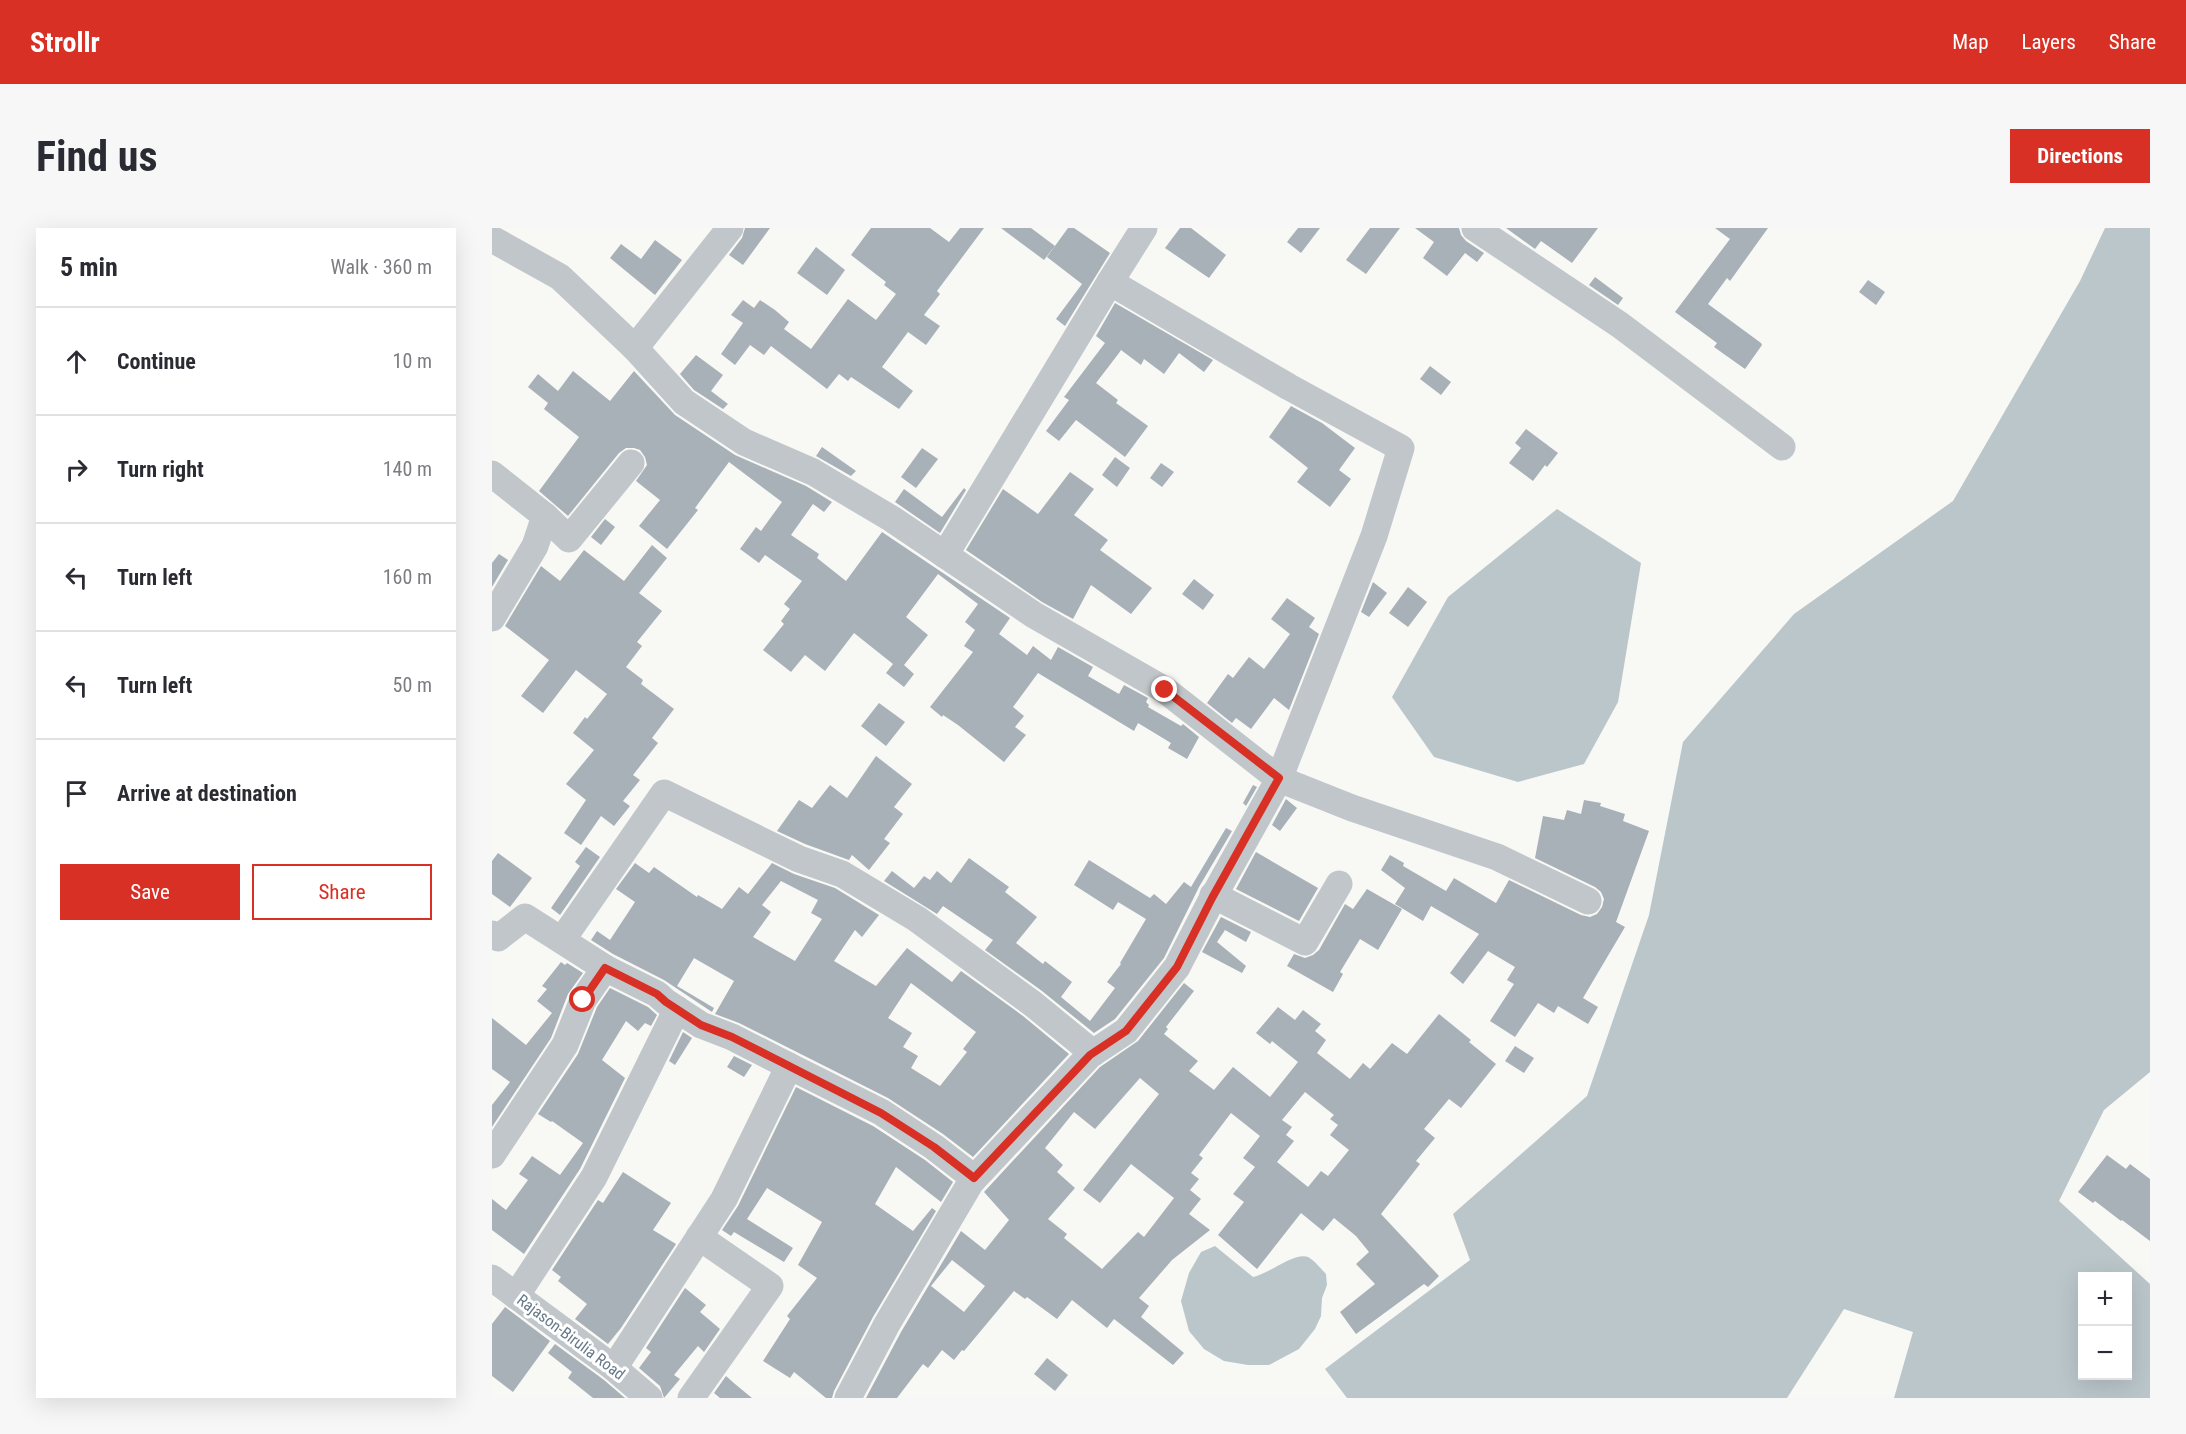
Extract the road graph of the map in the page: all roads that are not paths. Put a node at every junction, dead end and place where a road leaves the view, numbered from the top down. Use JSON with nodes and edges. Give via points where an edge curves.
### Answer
{"nodes":[{"id":1,"x":730,"y":228,"type":"edge"},
{"id":2,"x":1144,"y":228,"type":"edge"},
{"id":3,"x":1475,"y":228,"type":"edge"},
{"id":4,"x":492,"y":239,"type":"edge"},
{"id":5,"x":1110,"y":282,"type":"junction"},
{"id":6,"x":636,"y":348,"type":"junction"},
{"id":7,"x":1782,"y":447,"type":"dead end"},
{"id":8,"x":631,"y":463,"type":"dead end"},
{"id":9,"x":492,"y":474,"type":"edge"},
{"id":10,"x":544,"y":516,"type":"junction"},
{"id":11,"x":945,"y":555,"type":"junction"},
{"id":12,"x":492,"y":618,"type":"edge"},
{"id":13,"x":1279,"y":778,"type":"junction"},
{"id":14,"x":1339,"y":884,"type":"dead end"},
{"id":15,"x":1213,"y":896,"type":"junction"},
{"id":16,"x":1588,"y":901,"type":"dead end"},
{"id":17,"x":492,"y":934,"type":"edge"},
{"id":18,"x":562,"y":940,"type":"junction"},
{"id":19,"x":605,"y":968,"type":"junction"},
{"id":20,"x":677,"y":1009,"type":"junction"},
{"id":21,"x":1093,"y":1053,"type":"junction"},
{"id":22,"x":789,"y":1066,"type":"junction"},
{"id":23,"x":492,"y":1155,"type":"edge"},
{"id":24,"x":974,"y":1178,"type":"junction"},
{"id":25,"x":699,"y":1237,"type":"junction"},
{"id":26,"x":492,"y":1278,"type":"edge"},
{"id":27,"x":516,"y":1296,"type":"junction"},
{"id":28,"x":614,"y":1368,"type":"junction"},
{"id":29,"x":649,"y":1398,"type":"edge"},
{"id":30,"x":691,"y":1398,"type":"edge"},
{"id":31,"x":848,"y":1398,"type":"edge"}],
"edges":[{"from":1,"to":6,"type":"street"},
{"from":2,"to":5,"type":"street"},
{"from":3,"to":7,"type":"street","via":[[1620,325]]},
{"from":4,"to":6,"type":"street","via":[[560,277]]},
{"from":5,"to":11,"type":"street"},
{"from":5,"to":13,"type":"street","via":[[1401,448],[1374,536]]},
{"from":6,"to":11,"type":"street","via":[[684,402],[744,441],[813,472]]},
{"from":8,"to":10,"type":"street","via":[[569,539]]},
{"from":9,"to":10,"type":"street"},
{"from":10,"to":12,"type":"street","via":[[535,546]]},
{"from":11,"to":13,"type":"street","via":[[1034,615],[1165,690]]},
{"from":13,"to":15,"type":"street"},
{"from":13,"to":16,"type":"street","via":[[1352,808],[1497,857]]},
{"from":14,"to":15,"type":"street","via":[[1305,942]]},
{"from":15,"to":21,"type":"street","via":[[1177,967],[1126,1031]]},
{"from":17,"to":18,"type":"street","via":[[498,938],[525,917]]},
{"from":18,"to":19,"type":"street"},
{"from":18,"to":21,"type":"street","via":[[664,793],[800,859],[842,874],[917,919]]},
{"from":19,"to":20,"type":"street","via":[[657,994]]},
{"from":19,"to":23,"type":"street","via":[[583,1000],[565,1045]]},
{"from":20,"to":22,"type":"street","via":[[701,1025]]},
{"from":20,"to":27,"type":"street","via":[[594,1177]]},
{"from":21,"to":24,"type":"street"},
{"from":22,"to":24,"type":"street","via":[[891,1119]]},
{"from":22,"to":25,"type":"street","via":[[724,1199]]},
{"from":24,"to":31,"type":"street"},
{"from":25,"to":28,"type":"street"},
{"from":25,"to":30,"type":"street","via":[[770,1286]]},
{"from":26,"to":27,"type":"street","name":"Rajason-Birulia Road"},
{"from":27,"to":28,"type":"street","name":"Rajason-Birulia Road"},
{"from":28,"to":29,"type":"street","name":"Rajason-Birulia Road"}]}
